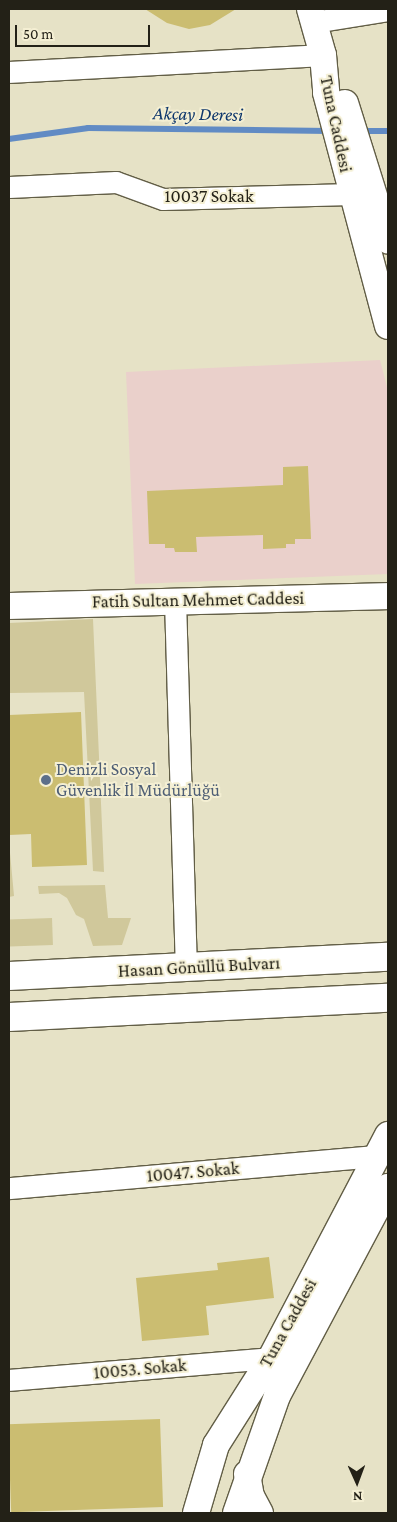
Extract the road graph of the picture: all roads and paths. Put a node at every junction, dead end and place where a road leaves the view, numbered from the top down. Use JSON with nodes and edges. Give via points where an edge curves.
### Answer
{"nodes":[{"id":1,"x":388,"y":10,"type":"edge"},
{"id":2,"x":312,"y":15,"type":"edge"},
{"id":3,"x":323,"y":55,"type":"junction"},
{"id":4,"x":9,"y":72,"type":"edge"},
{"id":5,"x":357,"y":186,"type":"junction"},
{"id":6,"x":9,"y":187,"type":"edge"},
{"id":7,"x":388,"y":240,"type":"edge"},
{"id":8,"x":388,"y":326,"type":"edge"},
{"id":9,"x":388,"y":596,"type":"edge"},
{"id":10,"x":175,"y":600,"type":"junction"},
{"id":11,"x":9,"y":606,"type":"edge"},
{"id":12,"x":388,"y":957,"type":"edge"},
{"id":13,"x":186,"y":969,"type":"junction"},
{"id":14,"x":9,"y":976,"type":"edge"},
{"id":15,"x":387,"y":998,"type":"edge"},
{"id":16,"x":9,"y":1017,"type":"edge"},
{"id":17,"x":383,"y":1146,"type":"edge"},
{"id":18,"x":388,"y":1187,"type":"edge"},
{"id":19,"x":9,"y":1188,"type":"edge"},
{"id":20,"x":270,"y":1358,"type":"junction"},
{"id":21,"x":9,"y":1376,"type":"edge"},
{"id":22,"x":248,"y":1474,"type":"junction"},
{"id":23,"x":196,"y":1513,"type":"edge"},
{"id":24,"x":236,"y":1513,"type":"edge"},
{"id":25,"x":260,"y":1513,"type":"edge"}],
"edges":[{"from":1,"to":2,"type":"street"},
{"from":2,"to":3,"type":"street","name":"Tuna Caddesi"},
{"from":3,"to":4,"type":"street"},
{"from":3,"to":5,"type":"street","name":"Tuna Caddesi"},
{"from":5,"to":6,"type":"street","name":"10037 Sokak","via":[[163,199],[116,182]]},
{"from":5,"to":7,"type":"street","name":"Tuna Caddesi"},
{"from":5,"to":8,"type":"street","name":"Tuna Caddesi"},
{"from":9,"to":10,"type":"street","name":"Fatih Sultan Mehmet Caddesi"},
{"from":10,"to":11,"type":"street","name":"Fatih Sultan Mehmet Caddesi"},
{"from":10,"to":13,"type":"street"},
{"from":12,"to":13,"type":"main road","name":"Hasan Gönüllü Bulvarı"},
{"from":13,"to":14,"type":"main road","name":"Hasan Gönüllü Bulvarı"},
{"from":15,"to":16,"type":"main road"},
{"from":17,"to":19,"type":"street","name":"10047. Sokak"},
{"from":17,"to":20,"type":"street","name":"Tuna Caddesi"},
{"from":18,"to":22,"type":"street","name":"Tuna Caddesi","via":[[277,1396]]},
{"from":20,"to":21,"type":"street","name":"10053. Sokak"},
{"from":20,"to":23,"type":"street","name":"Tuna Caddesi","via":[[216,1445]]},
{"from":22,"to":24,"type":"street","name":"Tuna Caddesi"},
{"from":22,"to":25,"type":"street","via":[[251,1496]]}]}
